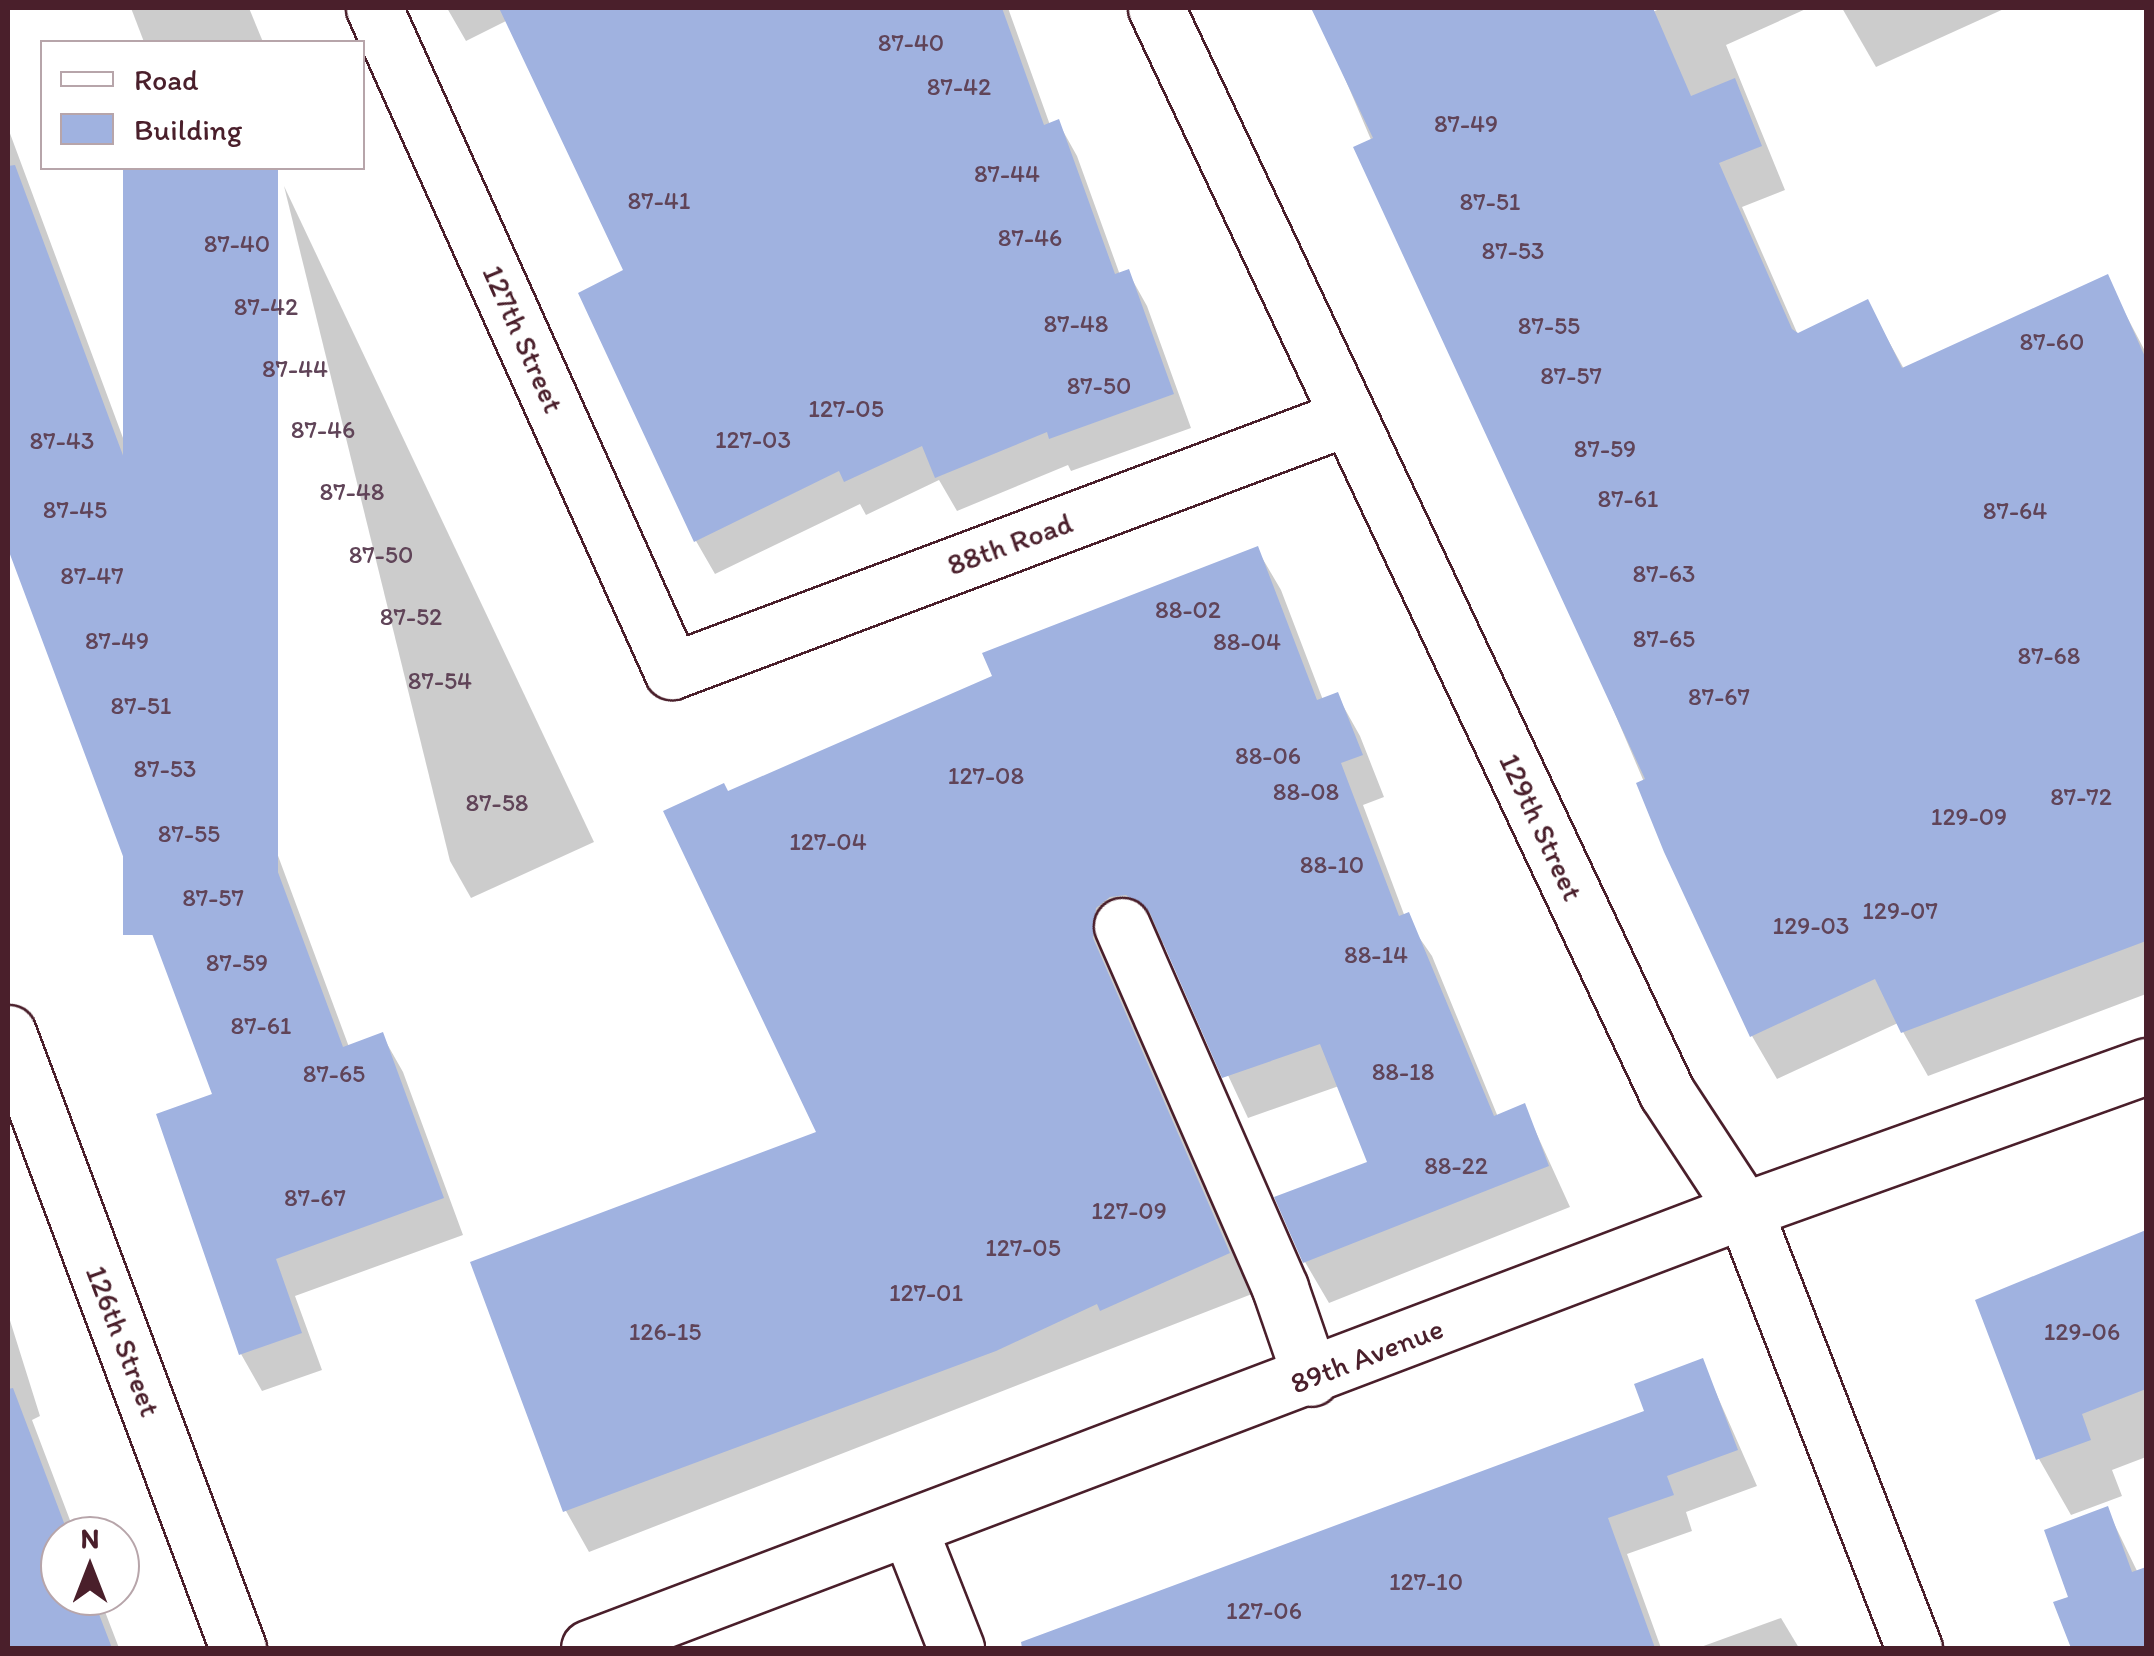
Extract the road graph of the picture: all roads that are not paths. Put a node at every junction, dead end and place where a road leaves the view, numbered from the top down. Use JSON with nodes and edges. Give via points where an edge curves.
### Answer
{"nodes":[{"id":1,"x":374,"y":8,"type":"edge"},
{"id":2,"x":1156,"y":8,"type":"edge"},
{"id":3,"x":1348,"y":418,"type":"junction"},
{"id":4,"x":672,"y":670,"type":"joint"},
{"id":5,"x":1122,"y":926,"type":"dead end"},
{"id":6,"x":8,"y":1033,"type":"edge"},
{"id":7,"x":2146,"y":1066,"type":"edge"},
{"id":8,"x":1744,"y":1210,"type":"junction"},
{"id":9,"x":1311,"y":1378,"type":"junction"},
{"id":10,"x":910,"y":1531,"type":"junction"},
{"id":11,"x":238,"y":1648,"type":"edge"},
{"id":12,"x":589,"y":1648,"type":"edge"},
{"id":13,"x":956,"y":1648,"type":"edge"},
{"id":14,"x":1914,"y":1648,"type":"edge"}],
"edges":[{"from":1,"to":4,"type":"street","name":"127th Street"},
{"from":2,"to":3,"type":"street","name":"129th Street"},
{"from":3,"to":4,"type":"street","name":"88th Road"},
{"from":3,"to":8,"type":"street","name":"129th Street","via":[[1667,1093]]},
{"from":5,"to":9,"type":"street","via":[[1280,1288]]},
{"from":6,"to":11,"type":"street","name":"126th Street"},
{"from":7,"to":8,"type":"street","name":"89th Avenue"},
{"from":8,"to":9,"type":"street","name":"89th Avenue"},
{"from":8,"to":14,"type":"street","name":"129th Street"},
{"from":9,"to":10,"type":"street","name":"89th Avenue"},
{"from":10,"to":12,"type":"street","name":"89th Avenue"},
{"from":10,"to":13,"type":"street"}]}
